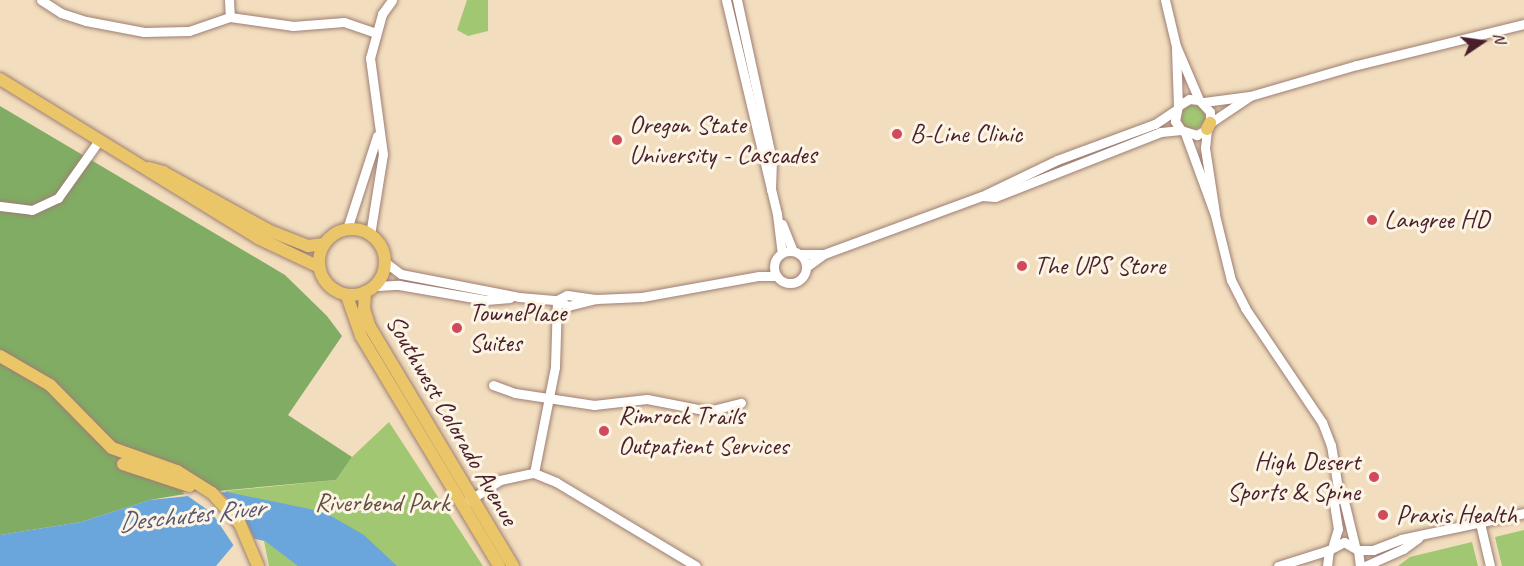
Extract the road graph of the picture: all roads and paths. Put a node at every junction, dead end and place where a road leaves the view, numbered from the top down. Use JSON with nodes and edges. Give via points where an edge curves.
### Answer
{"nodes":[{"id":1,"x":41,"y":0,"type":"edge"},
{"id":2,"x":229,"y":0,"type":"edge"},
{"id":3,"x":392,"y":0,"type":"edge"},
{"id":4,"x":726,"y":0,"type":"edge"},
{"id":5,"x":737,"y":0,"type":"edge"},
{"id":6,"x":1165,"y":0,"type":"edge"},
{"id":7,"x":230,"y":17,"type":"junction"},
{"id":8,"x":1524,"y":24,"type":"edge"},
{"id":9,"x":376,"y":33,"type":"junction"},
{"id":10,"x":1176,"y":46,"type":"junction"},
{"id":11,"x":0,"y":79,"type":"edge"},
{"id":12,"x":1250,"y":96,"type":"junction"},
{"id":13,"x":1201,"y":101,"type":"junction"},
{"id":14,"x":1177,"y":108,"type":"junction"},
{"id":15,"x":1209,"y":126,"type":"junction"},
{"id":16,"x":1183,"y":132,"type":"junction"},
{"id":17,"x":378,"y":134,"type":"junction"},
{"id":18,"x":100,"y":139,"type":"junction"},
{"id":19,"x":1105,"y":142,"type":"junction"},
{"id":20,"x":144,"y":167,"type":"junction"},
{"id":21,"x":1072,"y":167,"type":"junction"},
{"id":22,"x":771,"y":190,"type":"junction"},
{"id":23,"x":981,"y":196,"type":"junction"},
{"id":24,"x":0,"y":206,"type":"edge"},
{"id":25,"x":777,"y":214,"type":"junction"},
{"id":26,"x":1215,"y":215,"type":"junction"},
{"id":27,"x":347,"y":229,"type":"junction"},
{"id":28,"x":370,"y":235,"type":"junction"},
{"id":29,"x":324,"y":244,"type":"junction"},
{"id":30,"x":782,"y":252,"type":"junction"},
{"id":31,"x":797,"y":253,"type":"junction"},
{"id":32,"x":824,"y":254,"type":"junction"},
{"id":33,"x":385,"y":262,"type":"junction"},
{"id":34,"x":773,"y":266,"type":"junction"},
{"id":35,"x":319,"y":267,"type":"junction"},
{"id":36,"x":806,"y":267,"type":"junction"},
{"id":37,"x":759,"y":276,"type":"junction"},
{"id":38,"x":776,"y":276,"type":"junction"},
{"id":39,"x":377,"y":286,"type":"junction"},
{"id":40,"x":365,"y":292,"type":"junction"},
{"id":41,"x":347,"y":296,"type":"junction"},
{"id":42,"x":519,"y":297,"type":"junction"},
{"id":43,"x":557,"y":300,"type":"junction"},
{"id":44,"x":0,"y":356,"type":"edge"},
{"id":45,"x":0,"y":365,"type":"edge"},
{"id":46,"x":493,"y":385,"type":"dead end"},
{"id":47,"x":550,"y":399,"type":"junction"},
{"id":48,"x":741,"y":403,"type":"dead end"},
{"id":49,"x":534,"y":473,"type":"junction"},
{"id":50,"x":1339,"y":495,"type":"junction"},
{"id":51,"x":468,"y":501,"type":"junction"},
{"id":52,"x":1524,"y":513,"type":"edge"},
{"id":53,"x":1480,"y":523,"type":"junction"},
{"id":54,"x":1418,"y":538,"type":"junction"},
{"id":55,"x":1331,"y":547,"type":"junction"},
{"id":56,"x":1356,"y":548,"type":"junction"},
{"id":57,"x":249,"y":566,"type":"edge"},
{"id":58,"x":258,"y":566,"type":"edge"},
{"id":59,"x":499,"y":566,"type":"edge"},
{"id":60,"x":513,"y":566,"type":"edge"},
{"id":61,"x":696,"y":566,"type":"edge"},
{"id":62,"x":1278,"y":566,"type":"edge"},
{"id":63,"x":1327,"y":566,"type":"edge"},
{"id":64,"x":1363,"y":566,"type":"edge"},
{"id":65,"x":1490,"y":566,"type":"edge"}],
"edges":[{"from":1,"to":7,"type":"street","via":[[61,13],[86,21],[144,32],[189,31]]},
{"from":2,"to":7,"type":"street"},
{"from":3,"to":9,"type":"street"},
{"from":4,"to":22,"type":"street"},
{"from":5,"to":22,"type":"street","via":[[772,160]]},
{"from":6,"to":10,"type":"street"},
{"from":7,"to":9,"type":"street","via":[[293,26],[344,22]]},
{"from":8,"to":12,"type":"street"},
{"from":9,"to":17,"type":"street","via":[[370,58]]},
{"from":10,"to":13,"type":"street"},
{"from":10,"to":14,"type":"street"},
{"from":11,"to":18,"type":"main road"},
{"from":12,"to":13,"type":"street"},
{"from":12,"to":15,"type":"street"},
{"from":13,"to":14,"type":"street","via":[[1189,99]]},
{"from":13,"to":15,"type":"street","via":[[1210,111]]},
{"from":14,"to":16,"type":"street","via":[[1175,121]]},
{"from":14,"to":19,"type":"street","via":[[1155,124]]},
{"from":15,"to":16,"type":"street","via":[[1197,135]]},
{"from":15,"to":26,"type":"street","via":[[1204,148]]},
{"from":16,"to":21,"type":"street","via":[[1161,132]]},
{"from":16,"to":26,"type":"street"},
{"from":17,"to":27,"type":"street"},
{"from":17,"to":28,"type":"street","via":[[382,163]]},
{"from":18,"to":20,"type":"main road"},
{"from":18,"to":24,"type":"street","via":[[58,198],[32,210]]},
{"from":19,"to":21,"type":"street","via":[[1102,150],[1083,157]]},
{"from":19,"to":23,"type":"street"},
{"from":20,"to":29,"type":"main road","via":[[163,172],[270,231],[308,246]]},
{"from":20,"to":35,"type":"main road","via":[[159,180],[258,238]]},
{"from":21,"to":23,"type":"street","via":[[995,197]]},
{"from":22,"to":25,"type":"street"},
{"from":23,"to":32,"type":"street"},
{"from":25,"to":30,"type":"street"},
{"from":25,"to":31,"type":"street"},
{"from":26,"to":50,"type":"street","via":[[1231,280],[1245,308],[1322,422],[1331,445]]},
{"from":27,"to":28,"type":"main road"},
{"from":27,"to":29,"type":"main road"},
{"from":28,"to":33,"type":"main road","via":[[378,242]]},
{"from":29,"to":35,"type":"main road"},
{"from":30,"to":31,"type":"street"},
{"from":30,"to":34,"type":"street"},
{"from":31,"to":32,"type":"street"},
{"from":31,"to":36,"type":"street"},
{"from":32,"to":36,"type":"street"},
{"from":33,"to":39,"type":"main road"},
{"from":33,"to":42,"type":"street","via":[[401,274]]},
{"from":34,"to":37,"type":"street"},
{"from":34,"to":38,"type":"street"},
{"from":35,"to":41,"type":"main road","via":[[328,286]]},
{"from":36,"to":38,"type":"street","via":[[803,277],[795,283],[784,283]]},
{"from":37,"to":38,"type":"street"},
{"from":37,"to":43,"type":"street","via":[[675,293],[597,299],[568,306]]},
{"from":39,"to":40,"type":"main road"},
{"from":39,"to":42,"type":"street","via":[[399,285],[486,300]]},
{"from":40,"to":41,"type":"main road"},
{"from":40,"to":51,"type":"main road","name":"Southwest Colorado Avenue","via":[[364,309],[370,327]]},
{"from":41,"to":51,"type":"main road","name":"Southwest Colorado Avenue","via":[[361,336]]},
{"from":42,"to":43,"type":"street"},
{"from":43,"to":47,"type":"street","via":[[559,332]]},
{"from":44,"to":58,"type":"main road","via":[[50,385],[111,448],[196,481],[228,508],[240,524]]},
{"from":45,"to":57,"type":"main road","via":[[51,396],[96,446],[133,467],[177,480],[207,499],[233,527]]},
{"from":46,"to":47,"type":"street"},
{"from":47,"to":48,"type":"street","via":[[594,405],[647,399],[708,411]]},
{"from":47,"to":49,"type":"street"},
{"from":49,"to":51,"type":"street","via":[[500,480]]},
{"from":49,"to":61,"type":"street","via":[[556,482]]},
{"from":50,"to":55,"type":"street","via":[[1334,503],[1338,529]]},
{"from":50,"to":56,"type":"street"},
{"from":51,"to":59,"type":"main road","name":"Southwest Colorado Avenue"},
{"from":51,"to":60,"type":"main road","name":"Southwest Colorado Avenue"},
{"from":52,"to":53,"type":"street"},
{"from":53,"to":54,"type":"street"},
{"from":53,"to":65,"type":"street"},
{"from":54,"to":56,"type":"street","via":[[1401,538],[1373,550]]},
{"from":54,"to":64,"type":"street","via":[[1393,555]]},
{"from":55,"to":56,"type":"street","via":[[1344,542]]},
{"from":55,"to":62,"type":"street"},
{"from":55,"to":63,"type":"street"},
{"from":56,"to":64,"type":"street"}]}
